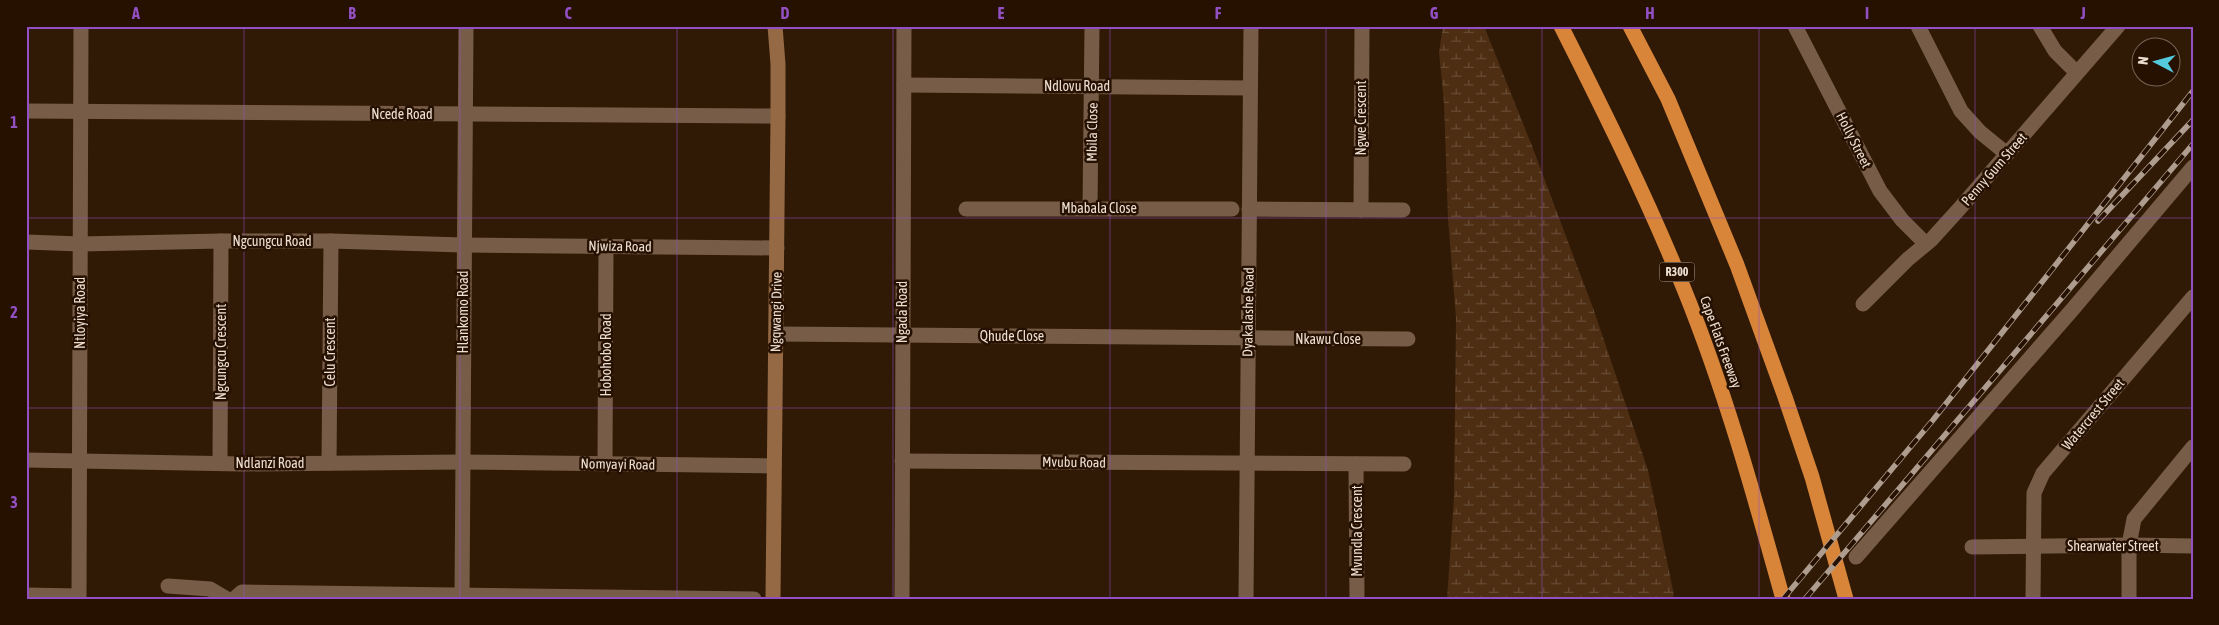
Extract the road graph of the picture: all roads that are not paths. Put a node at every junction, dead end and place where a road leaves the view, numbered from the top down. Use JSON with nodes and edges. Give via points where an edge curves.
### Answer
{"nodes":[{"id":1,"x":81,"y":26,"type":"edge"},
{"id":2,"x":466,"y":26,"type":"edge"},
{"id":3,"x":775,"y":26,"type":"edge"},
{"id":4,"x":904,"y":26,"type":"edge"},
{"id":5,"x":1092,"y":26,"type":"edge"},
{"id":6,"x":1251,"y":26,"type":"edge"},
{"id":7,"x":1362,"y":26,"type":"edge"},
{"id":8,"x":1561,"y":26,"type":"edge"},
{"id":9,"x":1630,"y":26,"type":"edge"},
{"id":10,"x":1795,"y":26,"type":"edge"},
{"id":11,"x":1918,"y":26,"type":"edge"},
{"id":12,"x":2040,"y":26,"type":"edge"},
{"id":13,"x":2118,"y":26,"type":"edge"},
{"id":14,"x":2077,"y":73,"type":"junction"},
{"id":15,"x":904,"y":85,"type":"junction"},
{"id":16,"x":1092,"y":86,"type":"junction"},
{"id":17,"x":1250,"y":88,"type":"junction"},
{"id":18,"x":26,"y":111,"type":"edge"},
{"id":19,"x":80,"y":111,"type":"junction"},
{"id":20,"x":465,"y":114,"type":"junction"},
{"id":21,"x":778,"y":116,"type":"junction"},
{"id":22,"x":2007,"y":154,"type":"junction"},
{"id":23,"x":2193,"y":167,"type":"edge"},
{"id":24,"x":1090,"y":208,"type":"junction"},
{"id":25,"x":966,"y":209,"type":"dead end"},
{"id":26,"x":1232,"y":209,"type":"dead end"},
{"id":27,"x":1249,"y":209,"type":"junction"},
{"id":28,"x":1361,"y":210,"type":"junction"},
{"id":29,"x":1403,"y":210,"type":"dead end"},
{"id":30,"x":221,"y":240,"type":"junction"},
{"id":31,"x":331,"y":241,"type":"junction"},
{"id":32,"x":26,"y":242,"type":"edge"},
{"id":33,"x":80,"y":244,"type":"junction"},
{"id":34,"x":1926,"y":244,"type":"junction"},
{"id":35,"x":464,"y":245,"type":"junction"},
{"id":36,"x":606,"y":246,"type":"junction"},
{"id":37,"x":776,"y":248,"type":"junction"},
{"id":38,"x":2193,"y":297,"type":"edge"},
{"id":39,"x":1862,"y":304,"type":"dead end"},
{"id":40,"x":776,"y":334,"type":"junction"},
{"id":41,"x":902,"y":335,"type":"junction"},
{"id":42,"x":1248,"y":338,"type":"junction"},
{"id":43,"x":1408,"y":339,"type":"dead end"},
{"id":44,"x":2193,"y":447,"type":"edge"},
{"id":45,"x":26,"y":460,"type":"edge"},
{"id":46,"x":78,"y":460,"type":"junction"},
{"id":47,"x":902,"y":461,"type":"junction"},
{"id":48,"x":462,"y":462,"type":"junction"},
{"id":49,"x":220,"y":463,"type":"junction"},
{"id":50,"x":329,"y":463,"type":"junction"},
{"id":51,"x":605,"y":464,"type":"junction"},
{"id":52,"x":1247,"y":464,"type":"junction"},
{"id":53,"x":1356,"y":464,"type":"junction"},
{"id":54,"x":1404,"y":464,"type":"dead end"},
{"id":55,"x":774,"y":466,"type":"junction"},
{"id":56,"x":2129,"y":545,"type":"junction"},
{"id":57,"x":2193,"y":546,"type":"edge"},
{"id":58,"x":1972,"y":547,"type":"dead end"},
{"id":59,"x":2033,"y":547,"type":"junction"},
{"id":60,"x":1856,"y":557,"type":"dead end"},
{"id":61,"x":168,"y":586,"type":"dead end"},
{"id":62,"x":26,"y":595,"type":"edge"},
{"id":63,"x":330,"y":595,"type":"edge"},
{"id":64,"x":462,"y":597,"type":"edge"},
{"id":65,"x":78,"y":598,"type":"edge"},
{"id":66,"x":227,"y":599,"type":"edge"},
{"id":67,"x":234,"y":599,"type":"edge"},
{"id":68,"x":754,"y":599,"type":"edge"},
{"id":69,"x":773,"y":599,"type":"edge"},
{"id":70,"x":902,"y":599,"type":"edge"},
{"id":71,"x":1246,"y":599,"type":"edge"},
{"id":72,"x":1357,"y":599,"type":"edge"},
{"id":73,"x":1783,"y":599,"type":"edge"},
{"id":74,"x":1846,"y":599,"type":"edge"},
{"id":75,"x":2033,"y":599,"type":"edge"},
{"id":76,"x":2129,"y":599,"type":"edge"}],
"edges":[{"from":1,"to":19,"type":"street","name":"Ntloyiya Road"},
{"from":2,"to":20,"type":"street","name":"Hlankomo Road"},
{"from":3,"to":21,"type":"street","name":"Ngqwangi Drive"},
{"from":4,"to":15,"type":"street","name":"Ngada Road"},
{"from":5,"to":16,"type":"street","name":"Mbila Close"},
{"from":6,"to":17,"type":"street","name":"Dyakalashe Road"},
{"from":7,"to":28,"type":"street","name":"Ngwe Crescent"},
{"from":8,"to":73,"type":"highway","name":"Cape Flats Freeway","number":"R300","via":[[1615,131],[1685,290],[1730,415]]},
{"from":9,"to":74,"type":"highway","via":[[1668,100],[1737,265],[1812,477]]},
{"from":10,"to":34,"type":"street","name":"Holly Street","via":[[1880,191]]},
{"from":11,"to":22,"type":"street","via":[[1962,111],[1980,132]]},
{"from":12,"to":14,"type":"street","via":[[2055,51]]},
{"from":13,"to":14,"type":"street","name":"Penny Gum Street"},
{"from":14,"to":22,"type":"street","name":"Penny Gum Street"},
{"from":15,"to":16,"type":"street","name":"Ndlovu Road"},
{"from":15,"to":41,"type":"street","name":"Ngada Road"},
{"from":16,"to":17,"type":"street","name":"Ndlovu Road"},
{"from":16,"to":24,"type":"street","name":"Mbila Close"},
{"from":17,"to":27,"type":"street","name":"Dyakalashe Road"},
{"from":18,"to":19,"type":"street","name":"Ncede Road"},
{"from":19,"to":20,"type":"street","name":"Ncede Road"},
{"from":19,"to":33,"type":"street","name":"Ntloyiya Road"},
{"from":20,"to":21,"type":"street","name":"Ncede Road"},
{"from":20,"to":35,"type":"street","name":"Hlankomo Road"},
{"from":21,"to":37,"type":"street","name":"Ngqwangi Drive"},
{"from":22,"to":34,"type":"street","name":"Penny Gum Street"},
{"from":23,"to":60,"type":"street"},
{"from":24,"to":25,"type":"street","name":"Mbabala Close"},
{"from":24,"to":26,"type":"street","name":"Mbabala Close"},
{"from":27,"to":28,"type":"street"},
{"from":27,"to":42,"type":"street","name":"Dyakalashe Road"},
{"from":28,"to":29,"type":"street"},
{"from":30,"to":31,"type":"street","name":"Ngcungcu Road"},
{"from":30,"to":33,"type":"street","name":"Ngcungcu Road"},
{"from":30,"to":49,"type":"street","name":"Ngcungcu Crescent"},
{"from":31,"to":35,"type":"street","name":"Ngcungcu Road"},
{"from":31,"to":50,"type":"street","name":"Celu Crescent"},
{"from":32,"to":33,"type":"street","name":"Ngcungcu Road"},
{"from":33,"to":46,"type":"street","name":"Ntloyiya Road"},
{"from":34,"to":39,"type":"street","name":"Penny Gum Street"},
{"from":35,"to":36,"type":"street","name":"Njwiza Road"},
{"from":35,"to":48,"type":"street","name":"Hlankomo Road"},
{"from":36,"to":37,"type":"street","name":"Njwiza Road"},
{"from":36,"to":51,"type":"street","name":"Hobohobo Road"},
{"from":37,"to":40,"type":"street","name":"Ngqwangi Drive"},
{"from":38,"to":59,"type":"street","name":"Watercrest Street","via":[[2043,473],[2034,493]]},
{"from":40,"to":41,"type":"street","name":"Qhude Close"},
{"from":40,"to":55,"type":"street","name":"Ngqwangi Drive"},
{"from":41,"to":42,"type":"street","name":"Qhude Close"},
{"from":41,"to":47,"type":"street","name":"Ngada Road"},
{"from":42,"to":43,"type":"street","name":"Nkawu Close"},
{"from":42,"to":52,"type":"street","name":"Dyakalashe Road"},
{"from":44,"to":56,"type":"street","via":[[2140,510],[2131,528]]},
{"from":45,"to":46,"type":"street","name":"Ndlanzi Road"},
{"from":46,"to":49,"type":"street","name":"Ndlanzi Road"},
{"from":46,"to":65,"type":"street","name":"Ntloyiya Road"},
{"from":47,"to":52,"type":"street","name":"Mvubu Road"},
{"from":47,"to":70,"type":"street","name":"Ngada Road"},
{"from":48,"to":50,"type":"street","name":"Ndlanzi Road"},
{"from":48,"to":51,"type":"street","name":"Nomyayi Road"},
{"from":48,"to":64,"type":"street","name":"Hlankomo Road"},
{"from":49,"to":50,"type":"street","name":"Ndlanzi Road"},
{"from":51,"to":55,"type":"street","name":"Nomyayi Road"},
{"from":52,"to":53,"type":"street"},
{"from":52,"to":71,"type":"street","name":"Dyakalashe Road"},
{"from":53,"to":54,"type":"street"},
{"from":53,"to":72,"type":"street","name":"Mvundla Crescent"},
{"from":55,"to":69,"type":"street","name":"Ngqwangi Drive"},
{"from":56,"to":57,"type":"street","name":"Shearwater Street"},
{"from":56,"to":59,"type":"street","name":"Shearwater Street"},
{"from":56,"to":76,"type":"street"},
{"from":58,"to":59,"type":"street"},
{"from":59,"to":75,"type":"street","name":"Watercrest Street"},
{"from":61,"to":66,"type":"street","via":[[210,588]]},
{"from":62,"to":65,"type":"street"},
{"from":63,"to":64,"type":"street"},
{"from":63,"to":67,"type":"street","via":[[242,592]]},
{"from":64,"to":68,"type":"street"}]}
